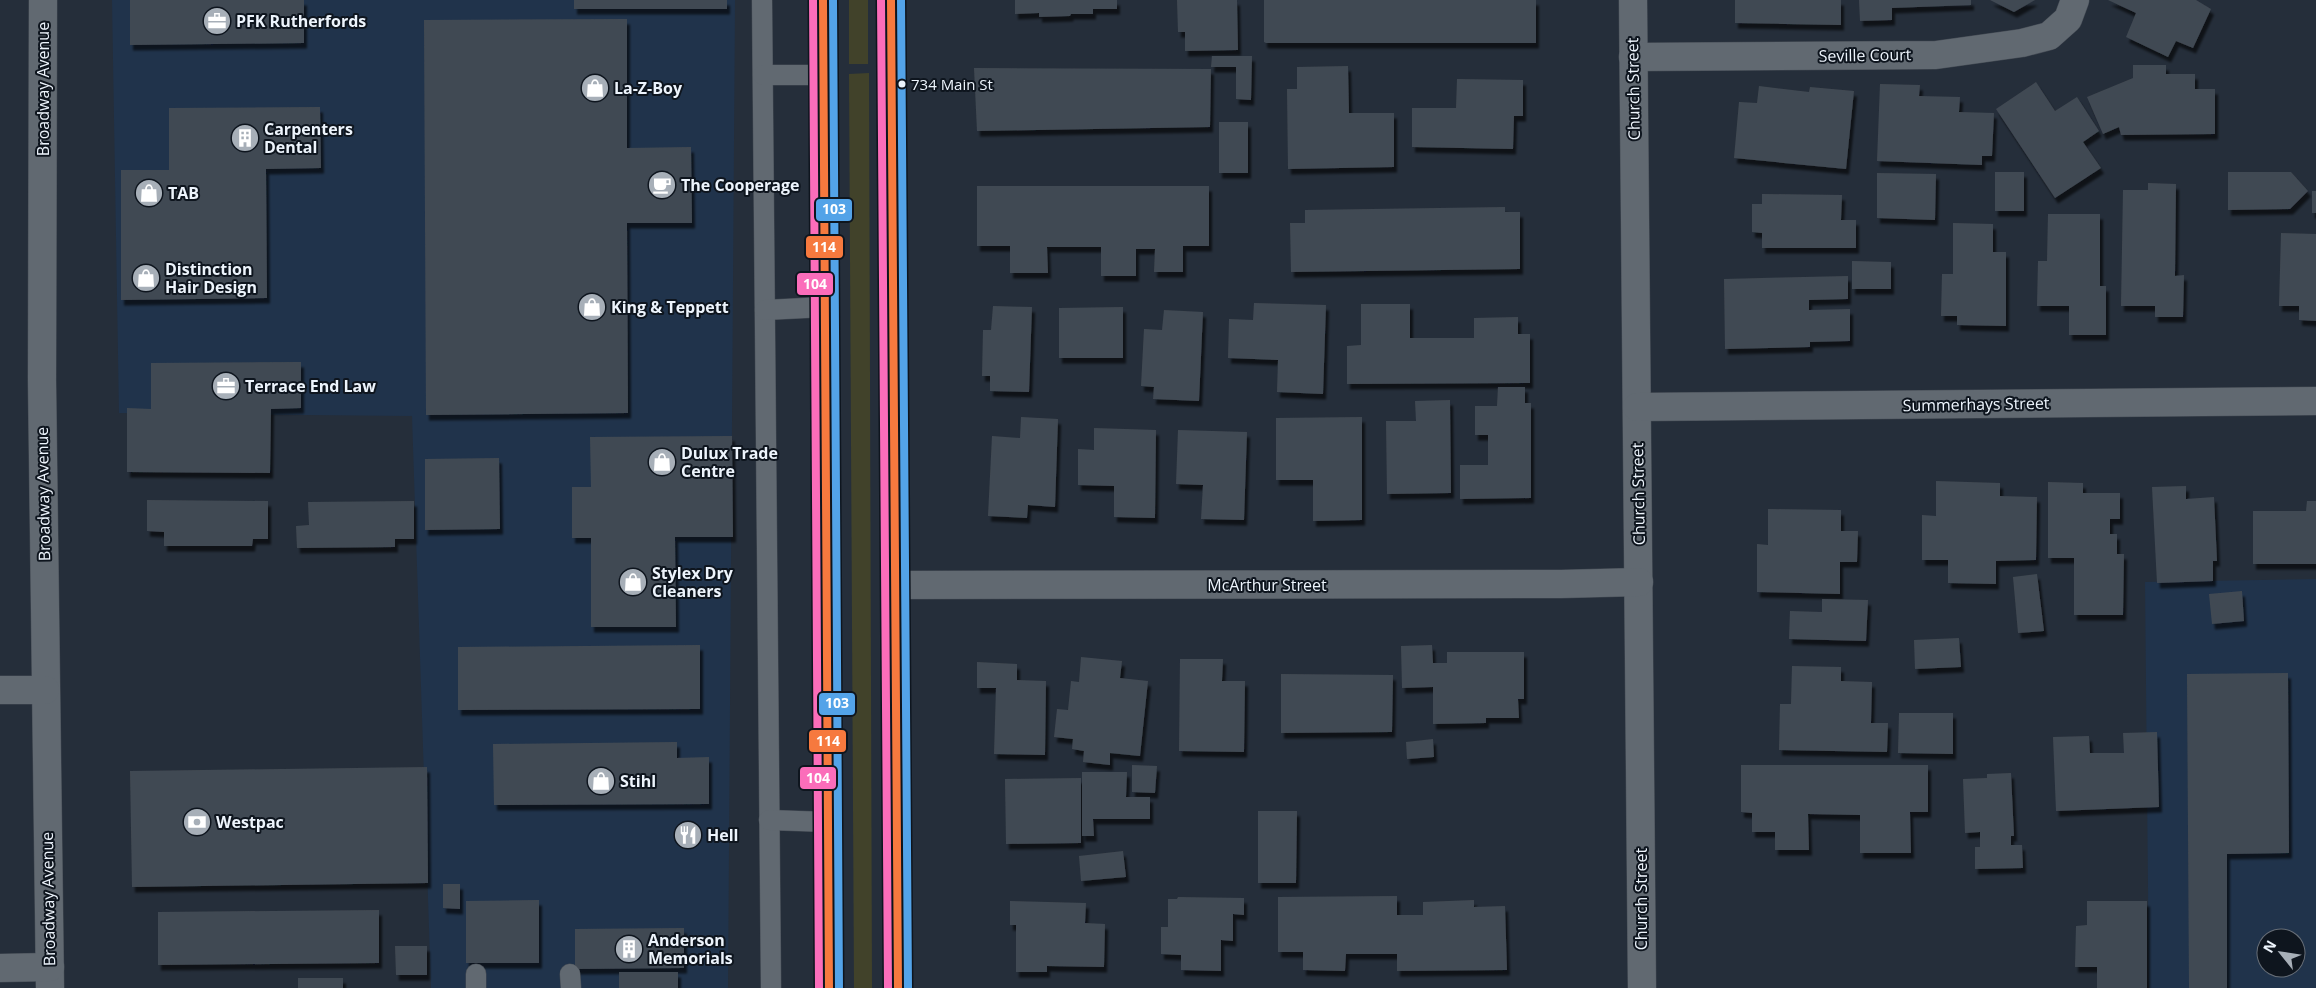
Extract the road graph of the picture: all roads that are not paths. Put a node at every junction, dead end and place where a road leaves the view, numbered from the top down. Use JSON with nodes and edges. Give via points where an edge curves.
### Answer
{"nodes":[{"id":1,"x":43,"y":0,"type":"edge"},
{"id":2,"x":762,"y":0,"type":"edge"},
{"id":3,"x":823,"y":0,"type":"edge"},
{"id":4,"x":891,"y":0,"type":"edge"},
{"id":5,"x":1633,"y":0,"type":"edge"},
{"id":6,"x":2075,"y":0,"type":"edge"},
{"id":7,"x":1633,"y":56,"type":"junction"},
{"id":8,"x":763,"y":75,"type":"junction"},
{"id":9,"x":823,"y":75,"type":"junction"},
{"id":10,"x":825,"y":308,"type":"junction"},
{"id":11,"x":765,"y":310,"type":"junction"},
{"id":12,"x":2316,"y":401,"type":"edge"},
{"id":13,"x":1637,"y":407,"type":"junction"},
{"id":14,"x":1639,"y":582,"type":"junction"},
{"id":15,"x":896,"y":585,"type":"junction"},
{"id":16,"x":0,"y":690,"type":"edge"},
{"id":17,"x":45,"y":690,"type":"junction"},
{"id":18,"x":770,"y":820,"type":"junction"},
{"id":19,"x":828,"y":822,"type":"junction"},
{"id":20,"x":0,"y":968,"type":"edge"},
{"id":21,"x":50,"y":978,"type":"edge"},
{"id":22,"x":771,"y":988,"type":"edge"},
{"id":23,"x":829,"y":988,"type":"edge"},
{"id":24,"x":898,"y":988,"type":"edge"},
{"id":25,"x":1642,"y":988,"type":"edge"}],
"edges":[{"from":1,"to":17,"type":"street","name":"Broadway Avenue"},
{"from":2,"to":8,"type":"lane"},
{"from":3,"to":9,"type":"highway"},
{"from":4,"to":15,"type":"highway"},
{"from":5,"to":7,"type":"street","name":"Church Street"},
{"from":6,"to":7,"type":"street","name":"Seville Court","via":[[2068,19],[2049,36],[1936,55]]},
{"from":7,"to":13,"type":"street","name":"Church Street"},
{"from":8,"to":9,"type":"lane"},
{"from":8,"to":11,"type":"lane"},
{"from":9,"to":10,"type":"highway"},
{"from":10,"to":11,"type":"lane"},
{"from":10,"to":19,"type":"highway"},
{"from":11,"to":18,"type":"lane"},
{"from":12,"to":13,"type":"street","name":"Summerhays Street"},
{"from":13,"to":14,"type":"street","name":"Church Street"},
{"from":14,"to":15,"type":"street","name":"McArthur Street"},
{"from":14,"to":25,"type":"street","name":"Church Street"},
{"from":15,"to":24,"type":"highway"},
{"from":16,"to":17,"type":"street"},
{"from":17,"to":21,"type":"street","name":"Broadway Avenue"},
{"from":18,"to":19,"type":"lane"},
{"from":18,"to":22,"type":"lane"},
{"from":19,"to":23,"type":"highway"},
{"from":20,"to":21,"type":"street"}]}
